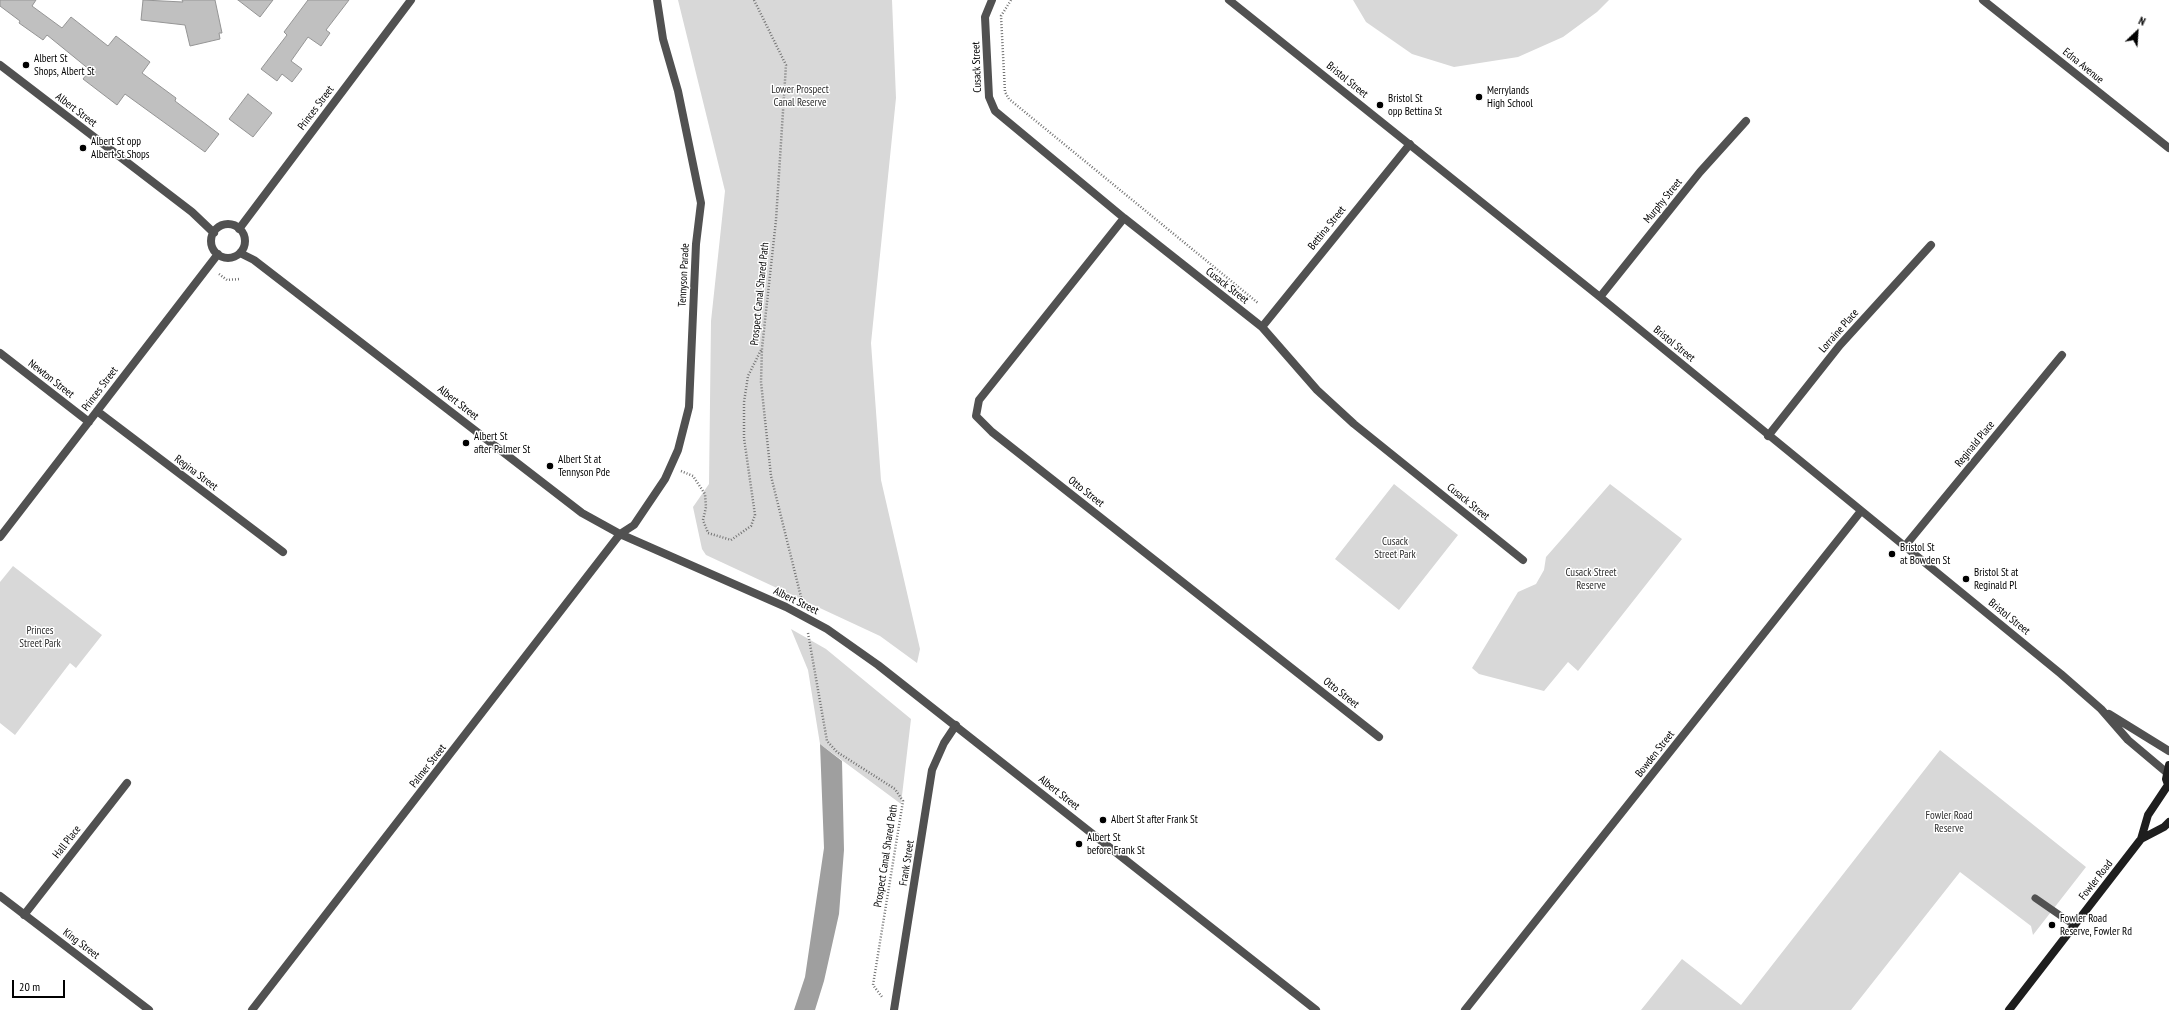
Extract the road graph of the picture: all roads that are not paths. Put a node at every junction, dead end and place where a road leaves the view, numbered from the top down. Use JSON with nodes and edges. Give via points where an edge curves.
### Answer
{"nodes":[{"id":1,"x":411,"y":0,"type":"edge"},
{"id":2,"x":657,"y":0,"type":"edge"},
{"id":3,"x":992,"y":0,"type":"edge"},
{"id":4,"x":1229,"y":0,"type":"edge"},
{"id":5,"x":1983,"y":0,"type":"edge"},
{"id":6,"x":0,"y":65,"type":"edge"},
{"id":7,"x":1746,"y":121,"type":"dead end"},
{"id":8,"x":1410,"y":144,"type":"junction"},
{"id":9,"x":2169,"y":148,"type":"edge"},
{"id":10,"x":1124,"y":218,"type":"junction"},
{"id":11,"x":239,"y":229,"type":"junction"},
{"id":12,"x":214,"y":233,"type":"junction"},
{"id":13,"x":1931,"y":245,"type":"dead end"},
{"id":14,"x":240,"y":253,"type":"junction"},
{"id":15,"x":218,"y":254,"type":"junction"},
{"id":16,"x":1600,"y":298,"type":"junction"},
{"id":17,"x":1262,"y":327,"type":"junction"},
{"id":18,"x":0,"y":353,"type":"edge"},
{"id":19,"x":2062,"y":355,"type":"dead end"},
{"id":20,"x":97,"y":411,"type":"junction"},
{"id":21,"x":89,"y":422,"type":"junction"},
{"id":22,"x":1768,"y":436,"type":"junction"},
{"id":23,"x":1862,"y":511,"type":"junction"},
{"id":24,"x":620,"y":534,"type":"junction"},
{"id":25,"x":0,"y":537,"type":"edge"},
{"id":26,"x":1905,"y":546,"type":"junction"},
{"id":27,"x":283,"y":552,"type":"dead end"},
{"id":28,"x":1523,"y":560,"type":"dead end"},
{"id":29,"x":2101,"y":709,"type":"junction"},
{"id":30,"x":956,"y":725,"type":"junction"},
{"id":31,"x":1379,"y":737,"type":"dead end"},
{"id":32,"x":2169,"y":751,"type":"edge"},
{"id":33,"x":2168,"y":769,"type":"edge"},
{"id":34,"x":127,"y":783,"type":"dead end"},
{"id":35,"x":2168,"y":786,"type":"edge"},
{"id":36,"x":2169,"y":822,"type":"edge"},
{"id":37,"x":2141,"y":839,"type":"junction"},
{"id":38,"x":0,"y":896,"type":"edge"},
{"id":39,"x":2035,"y":898,"type":"dead end"},
{"id":40,"x":24,"y":915,"type":"junction"},
{"id":41,"x":2074,"y":925,"type":"junction"},
{"id":42,"x":149,"y":1010,"type":"edge"},
{"id":43,"x":252,"y":1010,"type":"edge"},
{"id":44,"x":894,"y":1010,"type":"edge"},
{"id":45,"x":1316,"y":1010,"type":"edge"},
{"id":46,"x":1466,"y":1010,"type":"edge"},
{"id":47,"x":2009,"y":1010,"type":"edge"}],
"edges":[{"from":1,"to":11,"type":"street","name":"Princes Street"},
{"from":2,"to":24,"type":"street","name":"Tennyson Parade","via":[[663,39],[678,91],[701,203],[696,244],[689,407],[678,450],[657,492],[634,525]]},
{"from":3,"to":10,"type":"street","name":"Cusack Street","via":[[985,17],[989,97],[995,111]]},
{"from":4,"to":8,"type":"street","name":"Bristol Street"},
{"from":5,"to":9,"type":"street","name":"Edna Avenue"},
{"from":6,"to":12,"type":"street","name":"Albert Street","via":[[192,212]]},
{"from":7,"to":16,"type":"street","name":"Murphy Street","via":[[1700,172]]},
{"from":8,"to":16,"type":"street","name":"Bristol Street"},
{"from":8,"to":17,"type":"street","name":"Bettina Street"},
{"from":10,"to":17,"type":"street","name":"Cusack Street"},
{"from":10,"to":31,"type":"street","name":"Otto Street","via":[[980,400],[976,416],[992,432]]},
{"from":11,"to":12,"type":"street","via":[[229,224],[223,225]]},
{"from":11,"to":14,"type":"street","via":[[245,239],[245,245]]},
{"from":12,"to":15,"type":"street","via":[[212,245]]},
{"from":13,"to":22,"type":"street","name":"Lorraine Place","via":[[1840,345]]},
{"from":14,"to":15,"type":"street","via":[[229,258]]},
{"from":14,"to":24,"type":"street","name":"Albert Street","via":[[254,260],[582,513]]},
{"from":15,"to":20,"type":"street","name":"Princes Street"},
{"from":16,"to":22,"type":"street","name":"Bristol Street"},
{"from":17,"to":28,"type":"street","name":"Cusack Street","via":[[1317,390],[1354,424]]},
{"from":18,"to":21,"type":"street","name":"Newton Street"},
{"from":19,"to":26,"type":"street","name":"Reginald Place"},
{"from":20,"to":21,"type":"street","name":"Princes Street"},
{"from":20,"to":27,"type":"street","name":"Regina Street"},
{"from":21,"to":25,"type":"street","name":"Princes Street"},
{"from":22,"to":23,"type":"street","name":"Bristol Street"},
{"from":23,"to":26,"type":"street","name":"Bristol Street"},
{"from":23,"to":46,"type":"street","name":"Bowden Street"},
{"from":24,"to":30,"type":"street","name":"Albert Street","via":[[786,607],[827,629]]},
{"from":24,"to":43,"type":"street","name":"Palmer Street"},
{"from":26,"to":29,"type":"street","name":"Bristol Street"},
{"from":29,"to":32,"type":"street","name":"Bristol Street"},
{"from":29,"to":33,"type":"street","name":"Bristol Street","via":[[2128,740]]},
{"from":30,"to":44,"type":"street","name":"Frank Street","via":[[944,743],[932,770]]},
{"from":30,"to":45,"type":"street","name":"Albert Street"},
{"from":33,"to":35,"type":"main road"},
{"from":34,"to":40,"type":"street","name":"Hall Place"},
{"from":35,"to":37,"type":"main road","name":"Fowler Road","via":[[2148,815]]},
{"from":36,"to":37,"type":"main road","name":"Fowler Road","via":[[2164,828]]},
{"from":37,"to":41,"type":"main road","name":"Fowler Road"},
{"from":38,"to":40,"type":"street","name":"King Street"},
{"from":39,"to":41,"type":"lane"},
{"from":40,"to":42,"type":"street","name":"King Street"},
{"from":41,"to":47,"type":"main road","name":"Fowler Road"}]}
